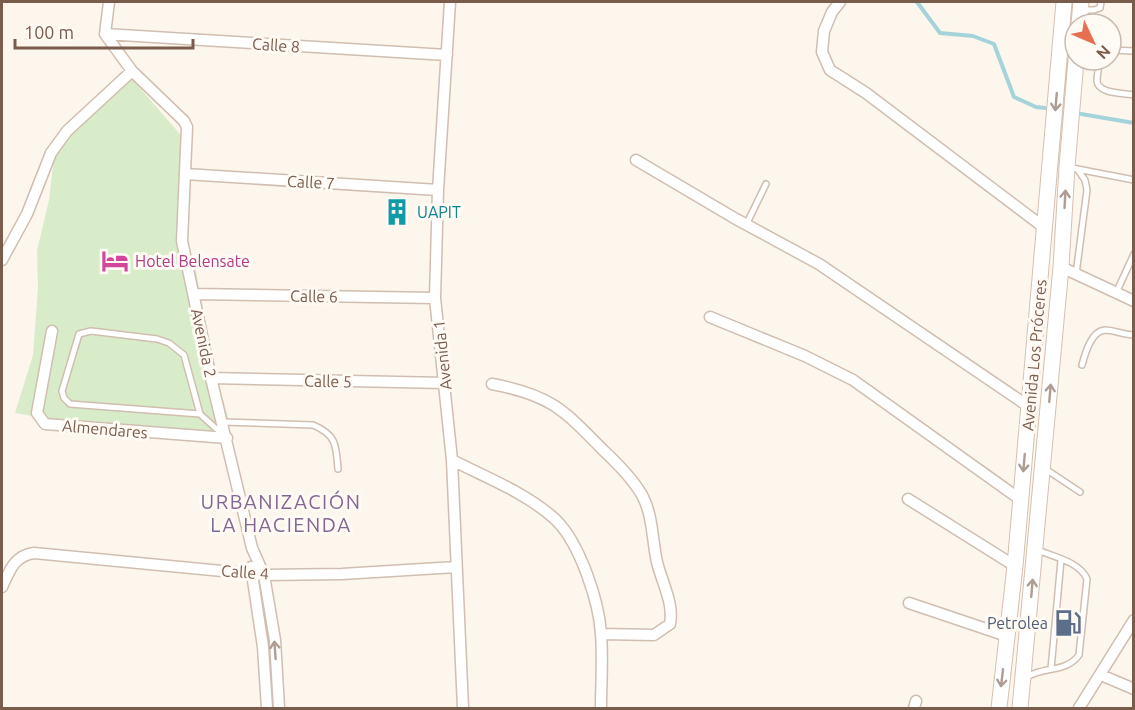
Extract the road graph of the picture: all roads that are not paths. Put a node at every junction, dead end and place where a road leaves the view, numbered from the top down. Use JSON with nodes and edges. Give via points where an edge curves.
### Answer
{"nodes":[{"id":1,"x":109,"y":2,"type":"edge"},
{"id":2,"x":450,"y":2,"type":"edge"},
{"id":3,"x":840,"y":2,"type":"edge"},
{"id":4,"x":1064,"y":2,"type":"edge"},
{"id":5,"x":1101,"y":2,"type":"edge"},
{"id":6,"x":1080,"y":12,"type":"edge"},
{"id":7,"x":105,"y":34,"type":"junction"},
{"id":8,"x":447,"y":56,"type":"junction"},
{"id":9,"x":132,"y":71,"type":"junction"},
{"id":10,"x":1076,"y":72,"type":"edge"},
{"id":11,"x":1098,"y":72,"type":"edge"},
{"id":12,"x":1134,"y":95,"type":"edge"},
{"id":13,"x":636,"y":160,"type":"dead end"},
{"id":14,"x":1072,"y":169,"type":"junction"},
{"id":15,"x":185,"y":174,"type":"junction"},
{"id":16,"x":1134,"y":180,"type":"edge"},
{"id":17,"x":766,"y":184,"type":"dead end"},
{"id":18,"x":438,"y":190,"type":"junction"},
{"id":19,"x":746,"y":225,"type":"junction"},
{"id":20,"x":1046,"y":229,"type":"junction"},
{"id":21,"x":1134,"y":254,"type":"edge"},
{"id":22,"x":2,"y":260,"type":"edge"},
{"id":23,"x":1061,"y":267,"type":"junction"},
{"id":24,"x":1076,"y":274,"type":"junction"},
{"id":25,"x":1116,"y":293,"type":"junction"},
{"id":26,"x":194,"y":294,"type":"junction"},
{"id":27,"x":435,"y":298,"type":"junction"},
{"id":28,"x":1134,"y":301,"type":"edge"},
{"id":29,"x":710,"y":317,"type":"dead end"},
{"id":30,"x":52,"y":331,"type":"dead end"},
{"id":31,"x":1134,"y":335,"type":"edge"},
{"id":32,"x":1082,"y":365,"type":"dead end"},
{"id":33,"x":212,"y":378,"type":"junction"},
{"id":34,"x":445,"y":383,"type":"junction"},
{"id":35,"x":492,"y":384,"type":"dead end"},
{"id":36,"x":1029,"y":406,"type":"junction"},
{"id":37,"x":200,"y":414,"type":"junction"},
{"id":38,"x":222,"y":422,"type":"junction"},
{"id":39,"x":226,"y":438,"type":"junction"},
{"id":40,"x":452,"y":460,"type":"junction"},
{"id":41,"x":1043,"y":467,"type":"junction"},
{"id":42,"x":338,"y":470,"type":"dead end"},
{"id":43,"x":1080,"y":492,"type":"dead end"},
{"id":44,"x":908,"y":499,"type":"dead end"},
{"id":45,"x":1021,"y":500,"type":"junction"},
{"id":46,"x":252,"y":548,"type":"junction"},
{"id":47,"x":1035,"y":549,"type":"junction"},
{"id":48,"x":1061,"y":560,"type":"junction"},
{"id":49,"x":1015,"y":566,"type":"junction"},
{"id":50,"x":456,"y":567,"type":"junction"},
{"id":51,"x":251,"y":573,"type":"junction"},
{"id":52,"x":264,"y":574,"type":"junction"},
{"id":53,"x":2,"y":586,"type":"edge"},
{"id":54,"x":909,"y":603,"type":"dead end"},
{"id":55,"x":1134,"y":620,"type":"edge"},
{"id":56,"x":602,"y":634,"type":"junction"},
{"id":57,"x":1007,"y":636,"type":"junction"},
{"id":58,"x":1051,"y":669,"type":"junction"},
{"id":59,"x":1101,"y":675,"type":"junction"},
{"id":60,"x":1023,"y":680,"type":"junction"},
{"id":61,"x":1134,"y":689,"type":"edge"},
{"id":62,"x":267,"y":708,"type":"edge"},
{"id":63,"x":279,"y":708,"type":"edge"},
{"id":64,"x":463,"y":708,"type":"edge"},
{"id":65,"x":601,"y":708,"type":"edge"},
{"id":66,"x":999,"y":708,"type":"edge"},
{"id":67,"x":1020,"y":708,"type":"edge"},
{"id":68,"x":1079,"y":708,"type":"edge"}],
"edges":[{"from":1,"to":7,"type":"street"},
{"from":2,"to":8,"type":"street","name":"Avenida 1"},
{"from":3,"to":20,"type":"street","via":[[824,31],[822,52],[830,70]]},
{"from":4,"to":20,"type":"main road","name":"Avenida Los Próceres","one_way":true},
{"from":5,"to":6,"type":"lane","via":[[1100,8]]},
{"from":7,"to":8,"type":"street","name":"Calle 8"},
{"from":7,"to":9,"type":"street","name":"Avenida 2"},
{"from":8,"to":18,"type":"street","name":"Avenida 1"},
{"from":9,"to":15,"type":"street","name":"Avenida 2","via":[[184,121]]},
{"from":9,"to":22,"type":"street","via":[[67,131],[51,153],[27,214]]},
{"from":10,"to":14,"type":"main road","name":"Avenida Los Próceres"},
{"from":11,"to":12,"type":"lane","via":[[1099,87]]},
{"from":13,"to":19,"type":"street"},
{"from":14,"to":16,"type":"lane"},
{"from":23,"to":14,"type":"main road","name":"Avenida Los Próceres","one_way":true},
{"from":14,"to":24,"type":"lane","via":[[1085,180],[1087,190]]},
{"from":15,"to":18,"type":"street","name":"Calle 7"},
{"from":15,"to":26,"type":"street","name":"Avenida 2","via":[[182,241]]},
{"from":17,"to":19,"type":"lane"},
{"from":18,"to":27,"type":"street","name":"Avenida 1"},
{"from":19,"to":36,"type":"street","via":[[819,264]]},
{"from":20,"to":36,"type":"main road","name":"Avenida Los Próceres"},
{"from":21,"to":25,"type":"lane"},
{"from":23,"to":24,"type":"street"},
{"from":41,"to":23,"type":"main road","name":"Avenida Los Próceres","one_way":true},
{"from":24,"to":25,"type":"street"},
{"from":25,"to":28,"type":"street"},
{"from":26,"to":27,"type":"street","name":"Calle 6"},
{"from":26,"to":33,"type":"street","name":"Avenida 2"},
{"from":27,"to":34,"type":"street","name":"Avenida 1"},
{"from":29,"to":45,"type":"street","via":[[853,380]]},
{"from":30,"to":39,"type":"street","name":"Almendares","via":[[37,413],[45,424]]},
{"from":31,"to":32,"type":"lane","via":[[1103,330],[1091,341]]},
{"from":33,"to":34,"type":"street","name":"Calle 5"},
{"from":33,"to":38,"type":"street","name":"Avenida 2"},
{"from":34,"to":40,"type":"street","name":"Avenida 1"},
{"from":35,"to":56,"type":"street","via":[[520,389],[562,409],[621,467],[642,495],[669,600],[670,624],[654,635]]},
{"from":36,"to":45,"type":"main road","name":"Avenida Los Próceres","one_way":true},
{"from":37,"to":37,"type":"lane","via":[[184,355],[169,343],[91,331],[79,334],[62,391],[70,404]]},
{"from":37,"to":39,"type":"lane"},
{"from":38,"to":39,"type":"street","name":"Avenida 2"},
{"from":38,"to":42,"type":"lane","via":[[313,425],[325,430],[336,445]]},
{"from":39,"to":46,"type":"street","name":"Avenida 2"},
{"from":40,"to":50,"type":"street","name":"Avenida 1"},
{"from":40,"to":56,"type":"street","via":[[525,497],[556,521],[572,541],[591,583]]},
{"from":41,"to":43,"type":"lane"},
{"from":41,"to":47,"type":"main road","name":"Avenida Los Próceres"},
{"from":44,"to":49,"type":"street"},
{"from":45,"to":49,"type":"main road","name":"Avenida Los Próceres"},
{"from":46,"to":51,"type":"street"},
{"from":46,"to":52,"type":"street","name":"Avenida 2"},
{"from":47,"to":48,"type":"lane"},
{"from":60,"to":47,"type":"main road","name":"Avenida Los Próceres","one_way":true},
{"from":48,"to":58,"type":"lane"},
{"from":48,"to":58,"type":"lane","via":[[1084,572],[1088,579],[1079,655],[1073,663]]},
{"from":49,"to":57,"type":"main road","name":"Avenida Los Próceres"},
{"from":50,"to":52,"type":"street","name":"Calle 4"},
{"from":50,"to":64,"type":"street","name":"Avenida 1"},
{"from":51,"to":52,"type":"street","name":"Calle 4"},
{"from":51,"to":53,"type":"street","name":"Calle 4","via":[[34,554],[14,562]]},
{"from":51,"to":62,"type":"street","via":[[263,647]]},
{"from":63,"to":52,"type":"street","name":"Avenida 2","one_way":true},
{"from":54,"to":57,"type":"street"},
{"from":55,"to":59,"type":"street"},
{"from":56,"to":65,"type":"street"},
{"from":57,"to":66,"type":"main road","name":"Avenida Los Próceres","one_way":true},
{"from":58,"to":60,"type":"lane"},
{"from":59,"to":61,"type":"street"},
{"from":59,"to":68,"type":"street"},
{"from":60,"to":67,"type":"main road","name":"Avenida Los Próceres"}]}
